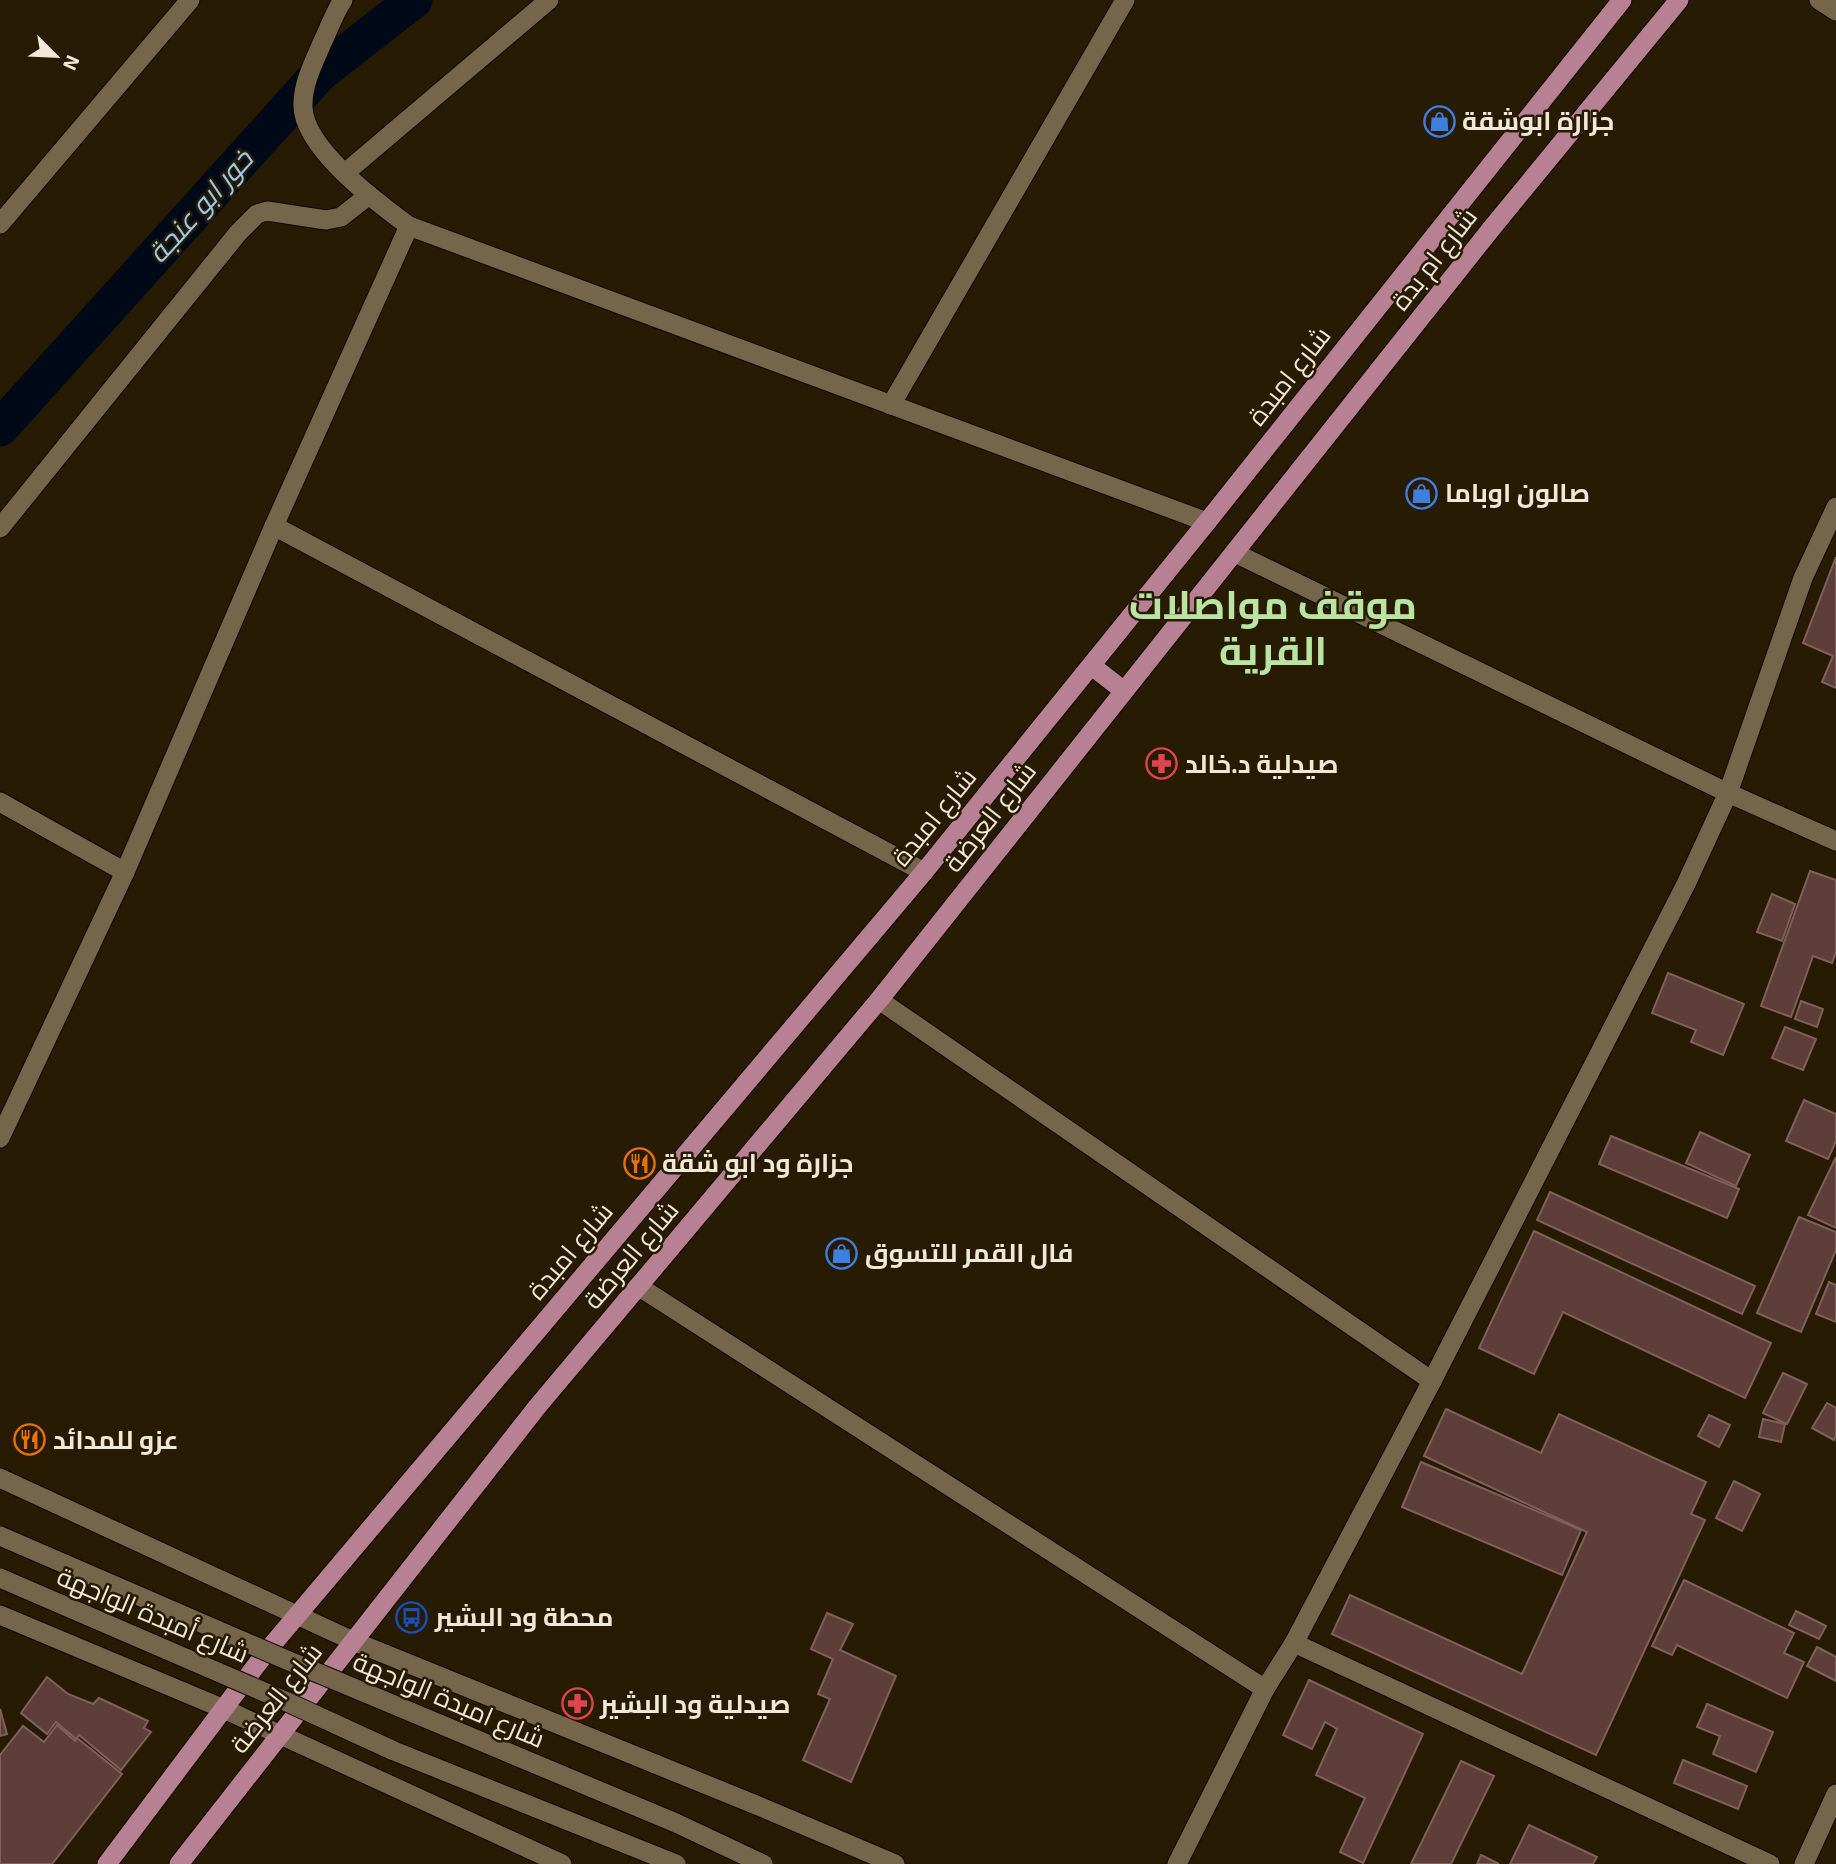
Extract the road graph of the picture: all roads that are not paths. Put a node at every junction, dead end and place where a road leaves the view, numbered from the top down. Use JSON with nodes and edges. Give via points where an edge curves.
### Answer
{"nodes":[{"id":1,"x":190,"y":0,"type":"edge"},
{"id":2,"x":343,"y":0,"type":"edge"},
{"id":3,"x":549,"y":0,"type":"edge"},
{"id":4,"x":1125,"y":0,"type":"edge"},
{"id":5,"x":1622,"y":0,"type":"edge"},
{"id":6,"x":1679,"y":0,"type":"edge"},
{"id":7,"x":1819,"y":0,"type":"edge"},
{"id":8,"x":1836,"y":11,"type":"edge"},
{"id":9,"x":345,"y":173,"type":"junction"},
{"id":10,"x":369,"y":195,"type":"junction"},
{"id":11,"x":0,"y":224,"type":"edge"},
{"id":12,"x":409,"y":226,"type":"junction"},
{"id":13,"x":891,"y":405,"type":"junction"},
{"id":14,"x":1834,"y":516,"type":"edge"},
{"id":15,"x":1207,"y":522,"type":"junction"},
{"id":16,"x":274,"y":526,"type":"junction"},
{"id":17,"x":0,"y":528,"type":"edge"},
{"id":18,"x":1235,"y":553,"type":"junction"},
{"id":19,"x":1092,"y":666,"type":"junction"},
{"id":20,"x":1124,"y":691,"type":"junction"},
{"id":21,"x":1728,"y":793,"type":"junction"},
{"id":22,"x":0,"y":802,"type":"edge"},
{"id":23,"x":1836,"y":841,"type":"edge"},
{"id":24,"x":125,"y":872,"type":"junction"},
{"id":25,"x":924,"y":872,"type":"junction"},
{"id":26,"x":879,"y":1000,"type":"junction"},
{"id":27,"x":0,"y":1138,"type":"edge"},
{"id":28,"x":638,"y":1286,"type":"junction"},
{"id":29,"x":1432,"y":1381,"type":"junction"},
{"id":30,"x":0,"y":1478,"type":"edge"},
{"id":31,"x":0,"y":1536,"type":"edge"},
{"id":32,"x":0,"y":1578,"type":"edge"},
{"id":33,"x":0,"y":1615,"type":"edge"},
{"id":34,"x":298,"y":1615,"type":"junction"},
{"id":35,"x":353,"y":1642,"type":"junction"},
{"id":36,"x":1294,"y":1643,"type":"junction"},
{"id":37,"x":267,"y":1651,"type":"joint"},
{"id":38,"x":1265,"y":1689,"type":"junction"},
{"id":39,"x":224,"y":1709,"type":"junction"},
{"id":40,"x":280,"y":1735,"type":"junction"},
{"id":41,"x":1836,"y":1794,"type":"edge"},
{"id":42,"x":107,"y":1864,"type":"edge"},
{"id":43,"x":178,"y":1864,"type":"edge"},
{"id":44,"x":562,"y":1864,"type":"edge"},
{"id":45,"x":676,"y":1864,"type":"edge"},
{"id":46,"x":763,"y":1864,"type":"edge"},
{"id":47,"x":895,"y":1864,"type":"edge"},
{"id":48,"x":1177,"y":1864,"type":"edge"},
{"id":49,"x":1770,"y":1864,"type":"edge"},
{"id":50,"x":1804,"y":1864,"type":"edge"}],
"edges":[{"from":1,"to":11,"type":"street"},
{"from":2,"to":9,"type":"street","via":[[310,71],[302,105],[308,125],[329,159]]},
{"from":3,"to":9,"type":"street"},
{"from":4,"to":13,"type":"street"},
{"from":5,"to":15,"type":"main road","name":"شارع امبدة"},
{"from":6,"to":18,"type":"main road","name":"شارع ام بدة"},
{"from":7,"to":8,"type":"street"},
{"from":9,"to":10,"type":"street"},
{"from":10,"to":12,"type":"street"},
{"from":10,"to":17,"type":"street","via":[[341,217],[326,220],[267,211],[257,214]]},
{"from":12,"to":13,"type":"street"},
{"from":12,"to":16,"type":"street"},
{"from":13,"to":15,"type":"street"},
{"from":14,"to":21,"type":"street","via":[[1804,578]]},
{"from":15,"to":19,"type":"main road","name":"شارع امبدة"},
{"from":16,"to":24,"type":"street"},
{"from":16,"to":25,"type":"street"},
{"from":18,"to":20,"type":"main road","name":"شارع العرضة"},
{"from":18,"to":21,"type":"street"},
{"from":19,"to":20,"type":"main road"},
{"from":19,"to":25,"type":"main road","name":"شارع امبدة"},
{"from":20,"to":26,"type":"main road","name":"شارع العرضة"},
{"from":21,"to":23,"type":"street"},
{"from":21,"to":29,"type":"street","via":[[1614,1030]]},
{"from":22,"to":24,"type":"street"},
{"from":24,"to":27,"type":"street"},
{"from":25,"to":34,"type":"main road","name":"شارع امبدة"},
{"from":26,"to":28,"type":"main road","name":"شارع العرضة"},
{"from":26,"to":29,"type":"street"},
{"from":28,"to":35,"type":"main road","name":"شارع العرضة"},
{"from":28,"to":38,"type":"street"},
{"from":29,"to":36,"type":"street"},
{"from":30,"to":34,"type":"street"},
{"from":31,"to":46,"type":"street","name":"شارع امبدة الواجهة","bridge":true},
{"from":32,"to":45,"type":"street","name":"شارع أمبدة الواجهة","bridge":true,"via":[[394,1751]]},
{"from":33,"to":39,"type":"street"},
{"from":34,"to":35,"type":"street"},
{"from":34,"to":37,"type":"main road","name":"شارع امبدة"},
{"from":35,"to":40,"type":"main road","name":"شارع العرضة"},
{"from":35,"to":47,"type":"street"},
{"from":36,"to":38,"type":"street"},
{"from":36,"to":49,"type":"street"},
{"from":37,"to":39,"type":"main road","name":"شارع العرضة"},
{"from":38,"to":48,"type":"street"},
{"from":39,"to":40,"type":"street"},
{"from":39,"to":42,"type":"main road","name":"شارع العرضة"},
{"from":40,"to":43,"type":"main road","name":"شارع العرضة"},
{"from":40,"to":44,"type":"street"},
{"from":41,"to":50,"type":"street"}]}
